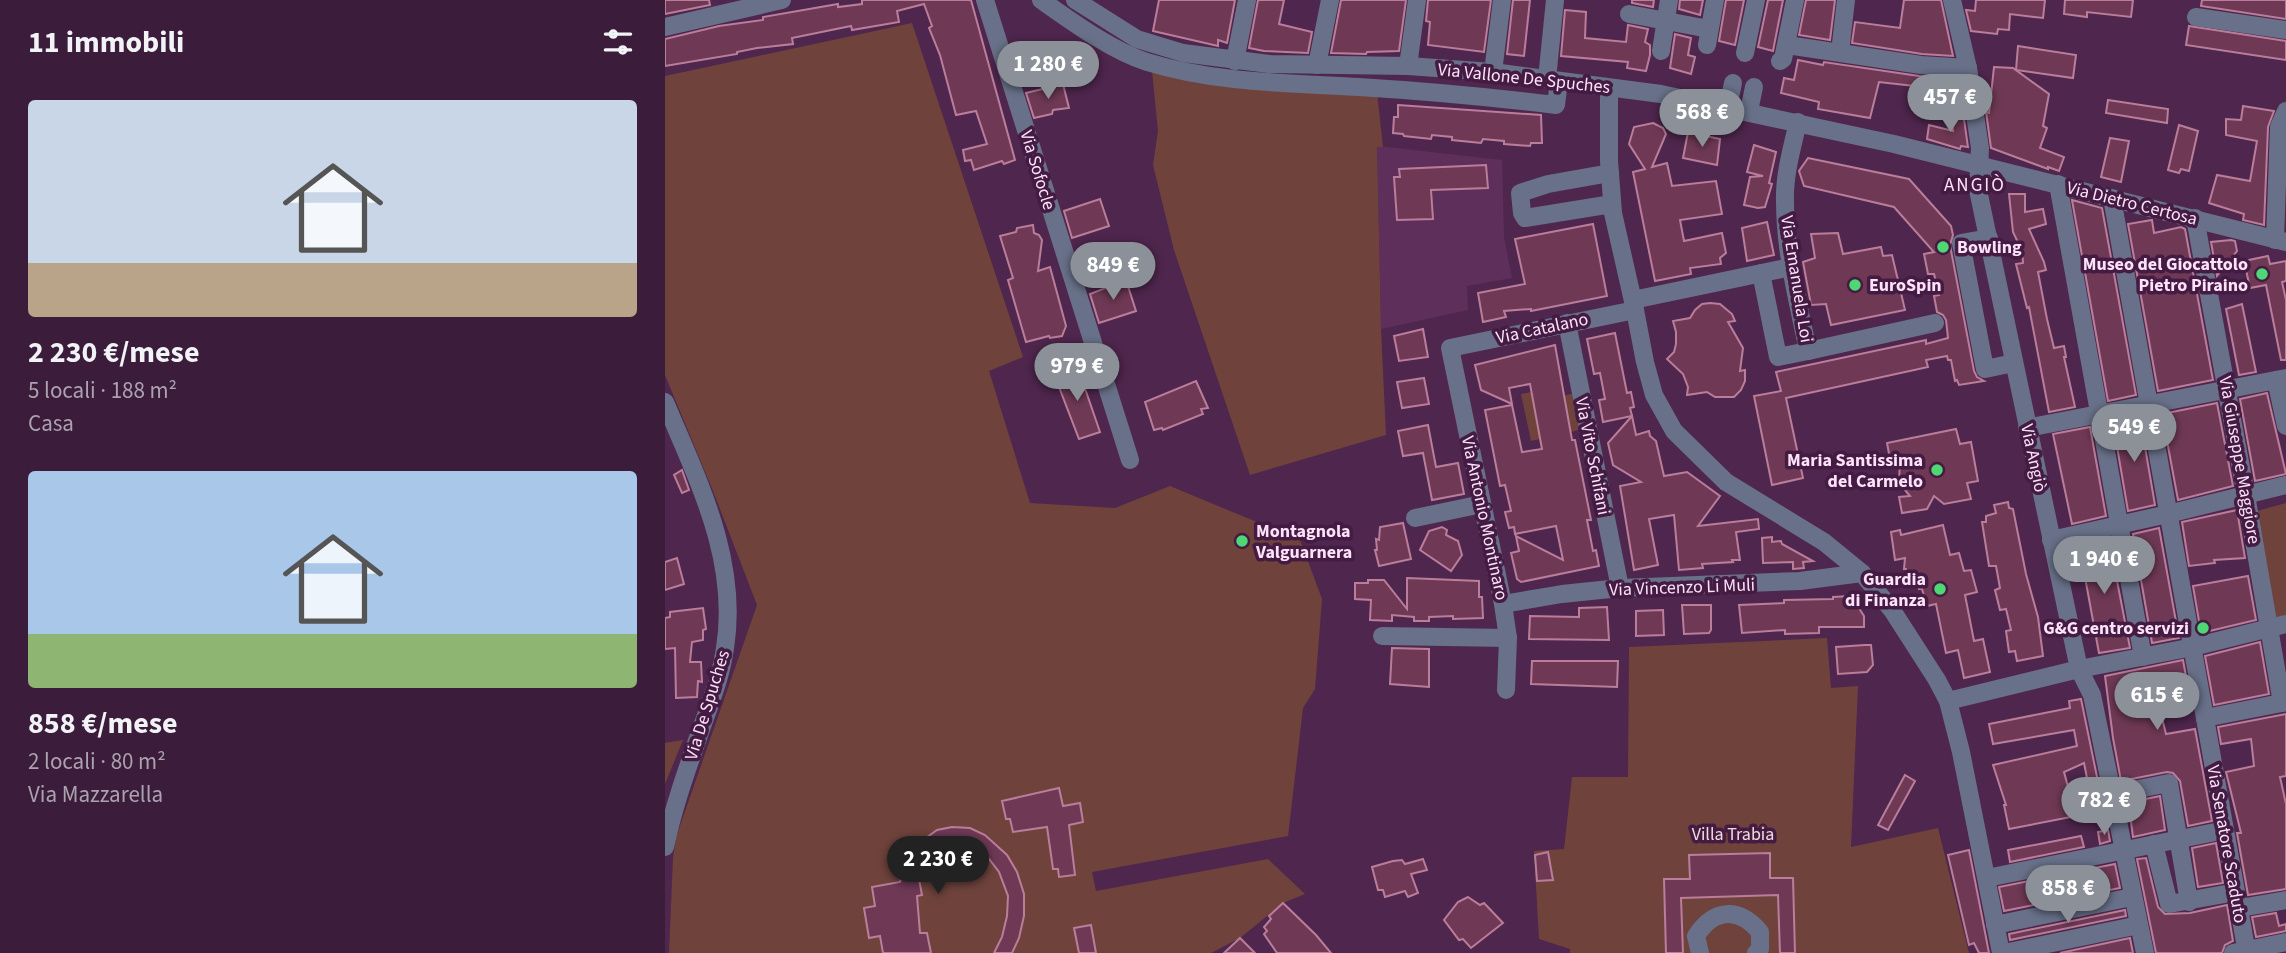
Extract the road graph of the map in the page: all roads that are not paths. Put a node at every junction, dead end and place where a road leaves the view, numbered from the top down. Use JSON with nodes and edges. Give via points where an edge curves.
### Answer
{"nodes":[{"id":1,"x":782,"y":0,"type":"edge"},
{"id":2,"x":985,"y":0,"type":"edge"},
{"id":3,"x":1041,"y":0,"type":"edge"},
{"id":4,"x":1075,"y":0,"type":"edge"},
{"id":5,"x":1247,"y":0,"type":"edge"},
{"id":6,"x":1330,"y":0,"type":"edge"},
{"id":7,"x":1417,"y":0,"type":"edge"},
{"id":8,"x":1502,"y":0,"type":"edge"},
{"id":9,"x":1555,"y":0,"type":"edge"},
{"id":10,"x":1668,"y":0,"type":"edge"},
{"id":11,"x":1715,"y":0,"type":"edge"},
{"id":12,"x":1756,"y":0,"type":"edge"},
{"id":13,"x":1795,"y":0,"type":"edge"},
{"id":14,"x":1846,"y":0,"type":"edge"},
{"id":15,"x":1952,"y":0,"type":"edge"},
{"id":16,"x":1629,"y":14,"type":"dead end"},
{"id":17,"x":2196,"y":17,"type":"dead end"},
{"id":18,"x":1665,"y":22,"type":"junction"},
{"id":19,"x":665,"y":27,"type":"edge"},
{"id":20,"x":2286,"y":30,"type":"edge"},
{"id":21,"x":1661,"y":51,"type":"dead end"},
{"id":22,"x":1840,"y":52,"type":"junction"},
{"id":23,"x":1745,"y":54,"type":"dead end"},
{"id":24,"x":1235,"y":61,"type":"junction"},
{"id":25,"x":1317,"y":65,"type":"junction"},
{"id":26,"x":1408,"y":66,"type":"junction"},
{"id":27,"x":1968,"y":68,"type":"junction"},
{"id":28,"x":1468,"y":70,"type":"junction"},
{"id":29,"x":1493,"y":72,"type":"junction"},
{"id":30,"x":1553,"y":80,"type":"junction"},
{"id":31,"x":1733,"y":83,"type":"dead end"},
{"id":32,"x":1753,"y":87,"type":"dead end"},
{"id":33,"x":1609,"y":88,"type":"junction"},
{"id":34,"x":1466,"y":95,"type":"junction"},
{"id":35,"x":1728,"y":107,"type":"junction"},
{"id":36,"x":1749,"y":111,"type":"junction"},
{"id":37,"x":2286,"y":111,"type":"edge"},
{"id":38,"x":1798,"y":122,"type":"junction"},
{"id":39,"x":1979,"y":165,"type":"junction"},
{"id":40,"x":1610,"y":173,"type":"junction"},
{"id":41,"x":2057,"y":184,"type":"junction"},
{"id":42,"x":2112,"y":198,"type":"junction"},
{"id":43,"x":1612,"y":204,"type":"junction"},
{"id":44,"x":2195,"y":218,"type":"junction"},
{"id":45,"x":1989,"y":239,"type":"junction"},
{"id":46,"x":2281,"y":241,"type":"edge"},
{"id":47,"x":1791,"y":267,"type":"junction"},
{"id":48,"x":1761,"y":273,"type":"junction"},
{"id":49,"x":1634,"y":305,"type":"junction"},
{"id":50,"x":1567,"y":323,"type":"junction"},
{"id":51,"x":1935,"y":323,"type":"dead end"},
{"id":52,"x":1450,"y":348,"type":"joint"},
{"id":53,"x":1808,"y":351,"type":"junction"},
{"id":54,"x":2014,"y":363,"type":"junction"},
{"id":55,"x":2281,"y":379,"type":"edge"},
{"id":56,"x":2227,"y":389,"type":"junction"},
{"id":57,"x":665,"y":402,"type":"edge"},
{"id":58,"x":2148,"y":404,"type":"junction"},
{"id":59,"x":2099,"y":414,"type":"junction"},
{"id":60,"x":2286,"y":426,"type":"edge"},
{"id":61,"x":2027,"y":428,"type":"junction"},
{"id":62,"x":1130,"y":460,"type":"dead end"},
{"id":63,"x":2286,"y":485,"type":"edge"},
{"id":64,"x":2246,"y":495,"type":"junction"},
{"id":65,"x":1482,"y":504,"type":"junction"},
{"id":66,"x":2168,"y":514,"type":"junction"},
{"id":67,"x":1415,"y":518,"type":"dead end"},
{"id":68,"x":2118,"y":525,"type":"junction"},
{"id":69,"x":2050,"y":540,"type":"junction"},
{"id":70,"x":1862,"y":573,"type":"junction"},
{"id":71,"x":1620,"y":588,"type":"junction"},
{"id":72,"x":1503,"y":604,"type":"junction"},
{"id":73,"x":2278,"y":626,"type":"edge"},
{"id":74,"x":1382,"y":636,"type":"dead end"},
{"id":75,"x":1508,"y":638,"type":"junction"},
{"id":76,"x":2193,"y":647,"type":"junction"},
{"id":77,"x":2143,"y":657,"type":"junction"},
{"id":78,"x":2079,"y":669,"type":"junction"},
{"id":79,"x":1506,"y":690,"type":"dead end"},
{"id":80,"x":1948,"y":701,"type":"junction"},
{"id":81,"x":2284,"y":702,"type":"edge"},
{"id":82,"x":2206,"y":718,"type":"junction"},
{"id":83,"x":2113,"y":794,"type":"junction"},
{"id":84,"x":2225,"y":830,"type":"junction"},
{"id":85,"x":2178,"y":839,"type":"junction"},
{"id":86,"x":2154,"y":844,"type":"junction"},
{"id":87,"x":665,"y":847,"type":"edge"},
{"id":88,"x":2123,"y":850,"type":"junction"},
{"id":89,"x":1987,"y":878,"type":"junction"},
{"id":90,"x":2132,"y":897,"type":"junction"},
{"id":91,"x":2238,"y":900,"type":"junction"},
{"id":92,"x":2286,"y":900,"type":"edge"},
{"id":93,"x":2189,"y":902,"type":"junction"},
{"id":94,"x":1995,"y":925,"type":"junction"},
{"id":95,"x":2139,"y":925,"type":"junction"},
{"id":96,"x":2286,"y":942,"type":"edge"},
{"id":97,"x":2242,"y":952,"type":"edge"},
{"id":98,"x":1700,"y":953,"type":"edge"},
{"id":99,"x":1756,"y":953,"type":"edge"},
{"id":100,"x":2003,"y":953,"type":"edge"},
{"id":101,"x":2145,"y":953,"type":"edge"}],
"edges":[{"from":1,"to":19,"type":"street"},
{"from":2,"to":62,"type":"street","name":"Via Sofocle"},
{"from":3,"to":34,"type":"street","via":[[1088,33],[1145,61],[1257,81]]},
{"from":4,"to":24,"type":"street","name":"Via Vallone De Spuches","via":[[1137,39],[1183,53]]},
{"from":5,"to":24,"type":"street"},
{"from":6,"to":25,"type":"street"},
{"from":7,"to":26,"type":"street"},
{"from":8,"to":29,"type":"street"},
{"from":9,"to":30,"type":"street"},
{"from":10,"to":18,"type":"street"},
{"from":11,"to":18,"type":"street","via":[[1708,37]]},
{"from":12,"to":23,"type":"street"},
{"from":13,"to":22,"type":"street","via":[[1783,53]]},
{"from":14,"to":22,"type":"street"},
{"from":15,"to":27,"type":"street","name":"Via Angiò"},
{"from":16,"to":18,"type":"street"},
{"from":17,"to":20,"type":"street"},
{"from":18,"to":21,"type":"street"},
{"from":22,"to":27,"type":"street"},
{"from":24,"to":25,"type":"street","name":"Via Vallone De Spuches"},
{"from":25,"to":26,"type":"street","name":"Via Vallone De Spuches"},
{"from":26,"to":28,"type":"street","name":"Via Vallone De Spuches"},
{"from":27,"to":39,"type":"street","name":"Via Angiò"},
{"from":28,"to":29,"type":"street","name":"Via Vallone De Spuches"},
{"from":28,"to":34,"type":"street"},
{"from":29,"to":30,"type":"street","name":"Via Vallone De Spuches"},
{"from":30,"to":33,"type":"street","name":"Via Vallone De Spuches"},
{"from":30,"to":34,"type":"street","via":[[1556,105]]},
{"from":31,"to":35,"type":"street"},
{"from":32,"to":36,"type":"street"},
{"from":33,"to":35,"type":"street","name":"Via Vallone De Spuches"},
{"from":33,"to":40,"type":"street"},
{"from":35,"to":36,"type":"street","name":"Via Vallone De Spuches"},
{"from":36,"to":38,"type":"street","name":"Via Vallone De Spuches"},
{"from":37,"to":46,"type":"street","via":[[2279,127]]},
{"from":38,"to":39,"type":"street","name":"Via Vallone De Spuches"},
{"from":38,"to":47,"type":"street","name":"Via Emanuela Loi","via":[[1784,201]]},
{"from":39,"to":41,"type":"street","name":"Via Dietro Certosa"},
{"from":39,"to":45,"type":"street","name":"Via Angiò","via":[[1978,190]]},
{"from":40,"to":43,"type":"street"},
{"from":40,"to":43,"type":"street","via":[[1520,193],[1525,218]]},
{"from":41,"to":42,"type":"street","name":"Via Dietro Certosa"},
{"from":41,"to":59,"type":"street"},
{"from":42,"to":44,"type":"street","name":"Via Dietro Certosa"},
{"from":42,"to":58,"type":"street","name":"Via Senatore Scaduto"},
{"from":43,"to":49,"type":"street"},
{"from":44,"to":46,"type":"street","name":"Via Dietro Certosa"},
{"from":44,"to":56,"type":"street","name":"Via Giuseppe Maggiore"},
{"from":45,"to":54,"type":"street","name":"Via Angiò"},
{"from":45,"to":54,"type":"street","via":[[1961,243],[1985,369]]},
{"from":47,"to":48,"type":"street","name":"Via Catalano"},
{"from":47,"to":53,"type":"street","name":"Via Emanuela Loi"},
{"from":48,"to":49,"type":"street","name":"Via Catalano"},
{"from":48,"to":53,"type":"street","via":[[1779,357]]},
{"from":49,"to":50,"type":"street","name":"Via Catalano"},
{"from":49,"to":70,"type":"street","via":[[1654,395],[1674,431],[1726,482],[1824,542]]},
{"from":50,"to":52,"type":"street","name":"Via Catalano"},
{"from":50,"to":71,"type":"street","name":"Via Vito Schifani"},
{"from":51,"to":53,"type":"street","name":"Via Emanuela Loi"},
{"from":52,"to":65,"type":"street","name":"Via Antonio Montinaro"},
{"from":54,"to":61,"type":"street","name":"Via Angiò"},
{"from":55,"to":56,"type":"street"},
{"from":55,"to":60,"type":"street"},
{"from":56,"to":58,"type":"street"},
{"from":56,"to":64,"type":"street","name":"Via Giuseppe Maggiore"},
{"from":57,"to":87,"type":"street","name":"Via De Spuches","via":[[717,534],[728,618],[715,692]]},
{"from":58,"to":59,"type":"street"},
{"from":58,"to":66,"type":"street","name":"Via Senatore Scaduto"},
{"from":59,"to":61,"type":"street"},
{"from":59,"to":68,"type":"street"},
{"from":61,"to":69,"type":"street","name":"Via Angiò"},
{"from":63,"to":64,"type":"street"},
{"from":64,"to":66,"type":"street"},
{"from":64,"to":73,"type":"street","name":"Via Giuseppe Maggiore"},
{"from":65,"to":67,"type":"street"},
{"from":65,"to":72,"type":"street","name":"Via Antonio Montinaro"},
{"from":66,"to":68,"type":"street"},
{"from":66,"to":76,"type":"street","name":"Via Senatore Scaduto"},
{"from":68,"to":69,"type":"street"},
{"from":68,"to":77,"type":"street"},
{"from":69,"to":78,"type":"street","name":"Via Angiò"},
{"from":70,"to":71,"type":"street","name":"Via Vincenzo Li Muli","via":[[1800,582]]},
{"from":70,"to":80,"type":"street","via":[[1892,610]]},
{"from":71,"to":72,"type":"street","name":"Via Vincenzo Li Muli"},
{"from":72,"to":75,"type":"street","name":"Via Antonio Montinaro"},
{"from":73,"to":76,"type":"street"},
{"from":73,"to":81,"type":"street","name":"Via Giuseppe Maggiore"},
{"from":74,"to":75,"type":"street"},
{"from":75,"to":79,"type":"street","name":"Via Antonio Montinaro"},
{"from":76,"to":77,"type":"street"},
{"from":76,"to":82,"type":"street","name":"Via Senatore Scaduto"},
{"from":77,"to":78,"type":"street"},
{"from":78,"to":80,"type":"street"},
{"from":78,"to":83,"type":"street","name":"Via Angiò","via":[[2092,695]]},
{"from":80,"to":89,"type":"street"},
{"from":81,"to":82,"type":"street"},
{"from":82,"to":84,"type":"street","name":"Via Senatore Scaduto"},
{"from":83,"to":85,"type":"street","via":[[2169,783]]},
{"from":83,"to":88,"type":"street","name":"Via Angiò"},
{"from":84,"to":85,"type":"street"},
{"from":84,"to":91,"type":"street","name":"Via Senatore Scaduto"},
{"from":85,"to":86,"type":"street"},
{"from":85,"to":93,"type":"street"},
{"from":86,"to":88,"type":"street"},
{"from":86,"to":93,"type":"street","via":[[2169,904]]},
{"from":88,"to":89,"type":"street"},
{"from":88,"to":90,"type":"street","name":"Via Angiò"},
{"from":89,"to":94,"type":"street"},
{"from":90,"to":94,"type":"street"},
{"from":90,"to":95,"type":"street","name":"Via Angiò"},
{"from":91,"to":92,"type":"street"},
{"from":91,"to":93,"type":"street"},
{"from":91,"to":97,"type":"street","name":"Via Senatore Scaduto"},
{"from":94,"to":100,"type":"street"},
{"from":95,"to":100,"type":"street"},
{"from":95,"to":101,"type":"street","name":"Via Angiò"},
{"from":96,"to":97,"type":"street"},
{"from":98,"to":99,"type":"street","via":[[1696,936],[1705,923],[1720,915],[1736,915],[1751,922],[1760,933]]}]}
